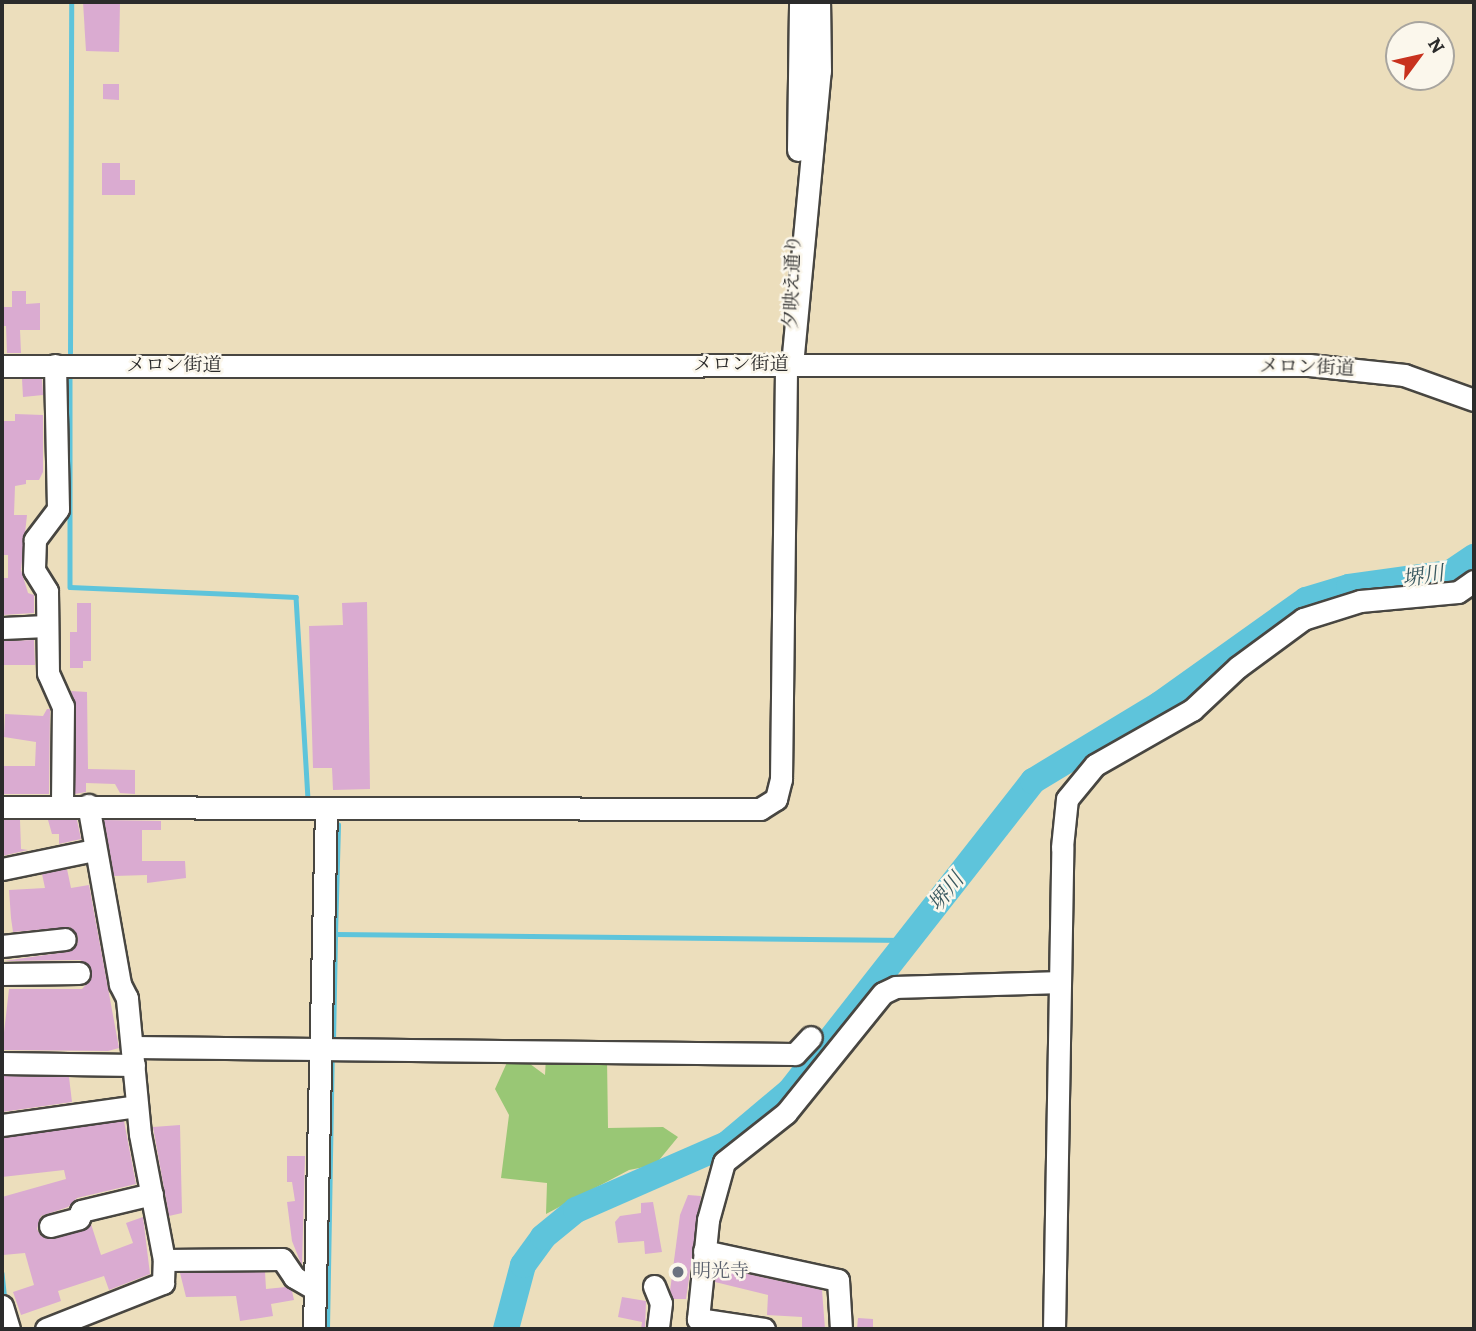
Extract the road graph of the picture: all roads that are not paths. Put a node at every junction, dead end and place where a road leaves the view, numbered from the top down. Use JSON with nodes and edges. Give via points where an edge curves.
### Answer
{"nodes":[{"id":1,"x":800,"y":2,"type":"edge"},
{"id":2,"x":819,"y":2,"type":"edge"},
{"id":3,"x":55,"y":365,"type":"junction"},
{"id":4,"x":789,"y":365,"type":"junction"},
{"id":5,"x":2,"y":366,"type":"edge"},
{"id":6,"x":1474,"y":400,"type":"edge"},
{"id":7,"x":1474,"y":582,"type":"edge"},
{"id":8,"x":46,"y":626,"type":"junction"},
{"id":9,"x":2,"y":628,"type":"edge"},
{"id":10,"x":88,"y":805,"type":"junction"},
{"id":11,"x":62,"y":806,"type":"junction"},
{"id":12,"x":2,"y":807,"type":"edge"},
{"id":13,"x":326,"y":808,"type":"junction"},
{"id":14,"x":94,"y":850,"type":"junction"},
{"id":15,"x":2,"y":869,"type":"edge"},
{"id":16,"x":65,"y":939,"type":"dead end"},
{"id":17,"x":2,"y":946,"type":"edge"},
{"id":18,"x":79,"y":973,"type":"dead end"},
{"id":19,"x":2,"y":974,"type":"edge"},
{"id":20,"x":1060,"y":982,"type":"junction"},
{"id":21,"x":811,"y":1038,"type":"dead end"},
{"id":22,"x":319,"y":1048,"type":"junction"},
{"id":23,"x":133,"y":1056,"type":"junction"},
{"id":24,"x":2,"y":1063,"type":"edge"},
{"id":25,"x":137,"y":1106,"type":"junction"},
{"id":26,"x":2,"y":1125,"type":"edge"},
{"id":27,"x":152,"y":1194,"type":"junction"},
{"id":28,"x":50,"y":1226,"type":"dead end"},
{"id":29,"x":704,"y":1251,"type":"junction"},
{"id":30,"x":164,"y":1260,"type":"junction"},
{"id":31,"x":315,"y":1289,"type":"junction"},
{"id":32,"x":698,"y":1316,"type":"edge"},
{"id":33,"x":46,"y":1329,"type":"edge"},
{"id":34,"x":314,"y":1329,"type":"edge"},
{"id":35,"x":658,"y":1329,"type":"edge"},
{"id":36,"x":764,"y":1329,"type":"edge"},
{"id":37,"x":841,"y":1329,"type":"edge"},
{"id":38,"x":1054,"y":1329,"type":"edge"}],
"edges":[{"from":1,"to":4,"type":"street","name":"夕映え通り"},
{"from":2,"to":4,"type":"street","name":"夕映え通り","via":[[820,71]]},
{"from":3,"to":4,"type":"street","name":"メロン街道"},
{"from":3,"to":5,"type":"street","name":"メロン街道"},
{"from":3,"to":8,"type":"street","via":[[58,509],[35,540],[34,570],[47,591]]},
{"from":4,"to":6,"type":"street","name":"メロン街道","via":[[1309,365],[1404,374]]},
{"from":4,"to":13,"type":"street","via":[[781,779],[776,799],[760,809]]},
{"from":7,"to":20,"type":"street","via":[[1458,592],[1360,601],[1303,619],[1238,667],[1192,710],[1085,773],[1067,799],[1064,818]]},
{"from":8,"to":9,"type":"street"},
{"from":8,"to":11,"type":"street","via":[[48,673],[64,706]]},
{"from":10,"to":11,"type":"street"},
{"from":10,"to":13,"type":"street"},
{"from":10,"to":14,"type":"street"},
{"from":11,"to":12,"type":"street"},
{"from":13,"to":22,"type":"street"},
{"from":14,"to":15,"type":"street"},
{"from":14,"to":23,"type":"street","via":[[106,891]]},
{"from":16,"to":17,"type":"street"},
{"from":18,"to":19,"type":"street"},
{"from":20,"to":29,"type":"street","via":[[896,987],[883,993],[786,1113],[724,1162]]},
{"from":20,"to":38,"type":"street"},
{"from":21,"to":22,"type":"street","via":[[795,1054]]},
{"from":22,"to":23,"type":"street"},
{"from":22,"to":31,"type":"street"},
{"from":23,"to":24,"type":"street"},
{"from":23,"to":25,"type":"street"},
{"from":25,"to":26,"type":"street"},
{"from":25,"to":27,"type":"street"},
{"from":27,"to":28,"type":"street","via":[[81,1210],[79,1218]]},
{"from":27,"to":30,"type":"street"},
{"from":29,"to":32,"type":"street"},
{"from":29,"to":37,"type":"street","via":[[838,1280]]},
{"from":30,"to":31,"type":"street","via":[[282,1259],[294,1277]]},
{"from":30,"to":33,"type":"street","via":[[163,1283]]},
{"from":31,"to":34,"type":"street"},
{"from":32,"to":35,"type":"street","via":[[657,1295]]},
{"from":32,"to":36,"type":"street"}]}
